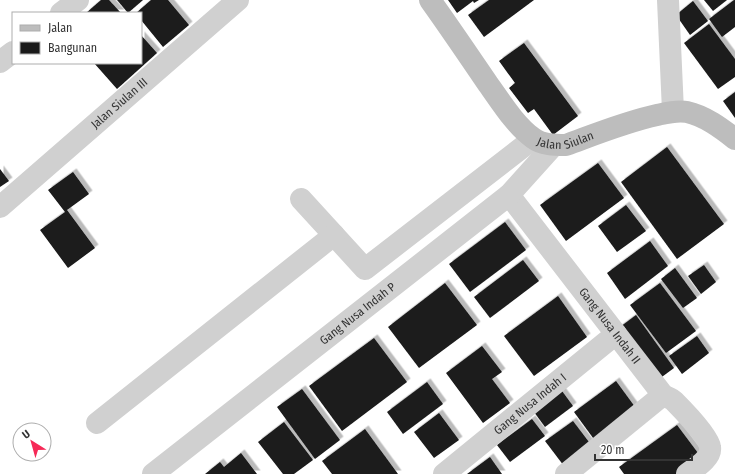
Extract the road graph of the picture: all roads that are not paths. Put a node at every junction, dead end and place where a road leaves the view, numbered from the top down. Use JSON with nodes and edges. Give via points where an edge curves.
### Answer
{"nodes":[{"id":1,"x":78,"y":0,"type":"edge"},
{"id":2,"x":430,"y":0,"type":"edge"},
{"id":3,"x":668,"y":0,"type":"edge"},
{"id":4,"x":228,"y":3,"type":"edge"},
{"id":5,"x":63,"y":12,"type":"edge"},
{"id":6,"x":12,"y":53,"type":"edge"},
{"id":7,"x":0,"y":62,"type":"edge"},
{"id":8,"x":673,"y":112,"type":"junction"},
{"id":9,"x":534,"y":139,"type":"junction"},
{"id":10,"x":735,"y":139,"type":"edge"},
{"id":11,"x":554,"y":145,"type":"junction"},
{"id":12,"x":509,"y":195,"type":"junction"},
{"id":13,"x":301,"y":199,"type":"dead end"},
{"id":14,"x":0,"y":207,"type":"edge"},
{"id":15,"x":334,"y":235,"type":"junction"},
{"id":16,"x":616,"y":334,"type":"junction"},
{"id":17,"x":662,"y":395,"type":"junction"},
{"id":18,"x":97,"y":423,"type":"dead end"},
{"id":19,"x":153,"y":474,"type":"edge"},
{"id":20,"x":444,"y":474,"type":"edge"},
{"id":21,"x":566,"y":474,"type":"edge"},
{"id":22,"x":687,"y":474,"type":"edge"}],
"edges":[{"from":1,"to":5,"type":"street"},
{"from":2,"to":9,"type":"street","name":"Jalan Siulan","via":[[500,101]]},
{"from":3,"to":8,"type":"street"},
{"from":4,"to":14,"type":"street","name":"Jalan Siulan III"},
{"from":6,"to":7,"type":"street"},
{"from":8,"to":10,"type":"street","name":"Jalan Siulan","via":[[697,115]]},
{"from":8,"to":11,"type":"street","name":"Jalan Siulan","via":[[634,120],[566,145]]},
{"from":9,"to":11,"type":"street","name":"Jalan Siulan"},
{"from":9,"to":15,"type":"street","via":[[365,269]]},
{"from":11,"to":12,"type":"street","name":"Gang Nusa Indah P"},
{"from":12,"to":16,"type":"street","name":"Gang Nusa Indah II"},
{"from":12,"to":19,"type":"street","name":"Gang Nusa Indah P"},
{"from":13,"to":15,"type":"street"},
{"from":15,"to":18,"type":"street"},
{"from":16,"to":17,"type":"street","name":"Gang Nusa Indah II"},
{"from":16,"to":20,"type":"street","name":"Gang Nusa Indah I"},
{"from":17,"to":21,"type":"street"},
{"from":17,"to":22,"type":"street","name":"Gang Nusa Indah II","via":[[672,400],[699,428],[710,446],[705,459]]}]}
